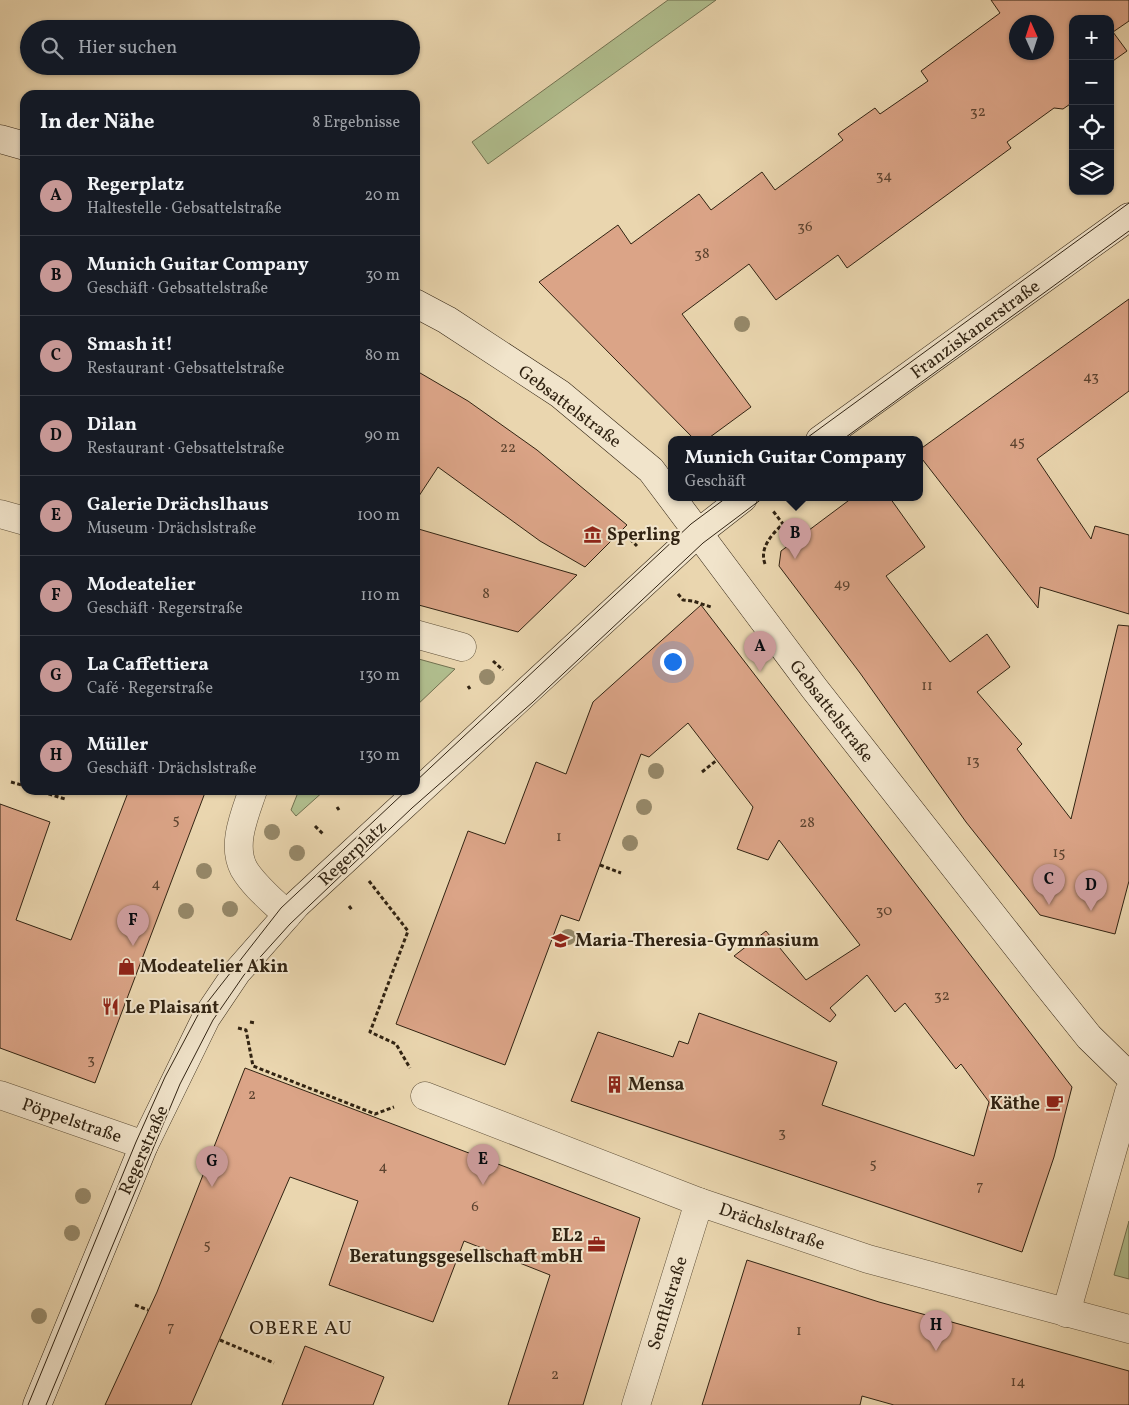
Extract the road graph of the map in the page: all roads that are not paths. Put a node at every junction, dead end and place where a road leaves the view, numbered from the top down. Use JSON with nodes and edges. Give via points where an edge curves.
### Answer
{"nodes":[{"id":1,"x":0,"y":139,"type":"edge"},
{"id":2,"x":20,"y":145,"type":"edge"},
{"id":3,"x":1129,"y":217,"type":"edge"},
{"id":4,"x":420,"y":306,"type":"edge"},
{"id":5,"x":826,"y":436,"type":"edge"},
{"id":6,"x":668,"y":494,"type":"edge"},
{"id":7,"x":673,"y":501,"type":"edge"},
{"id":8,"x":739,"y":501,"type":"edge"},
{"id":9,"x":0,"y":514,"type":"edge"},
{"id":10,"x":20,"y":520,"type":"edge"},
{"id":11,"x":697,"y":534,"type":"junction"},
{"id":12,"x":420,"y":635,"type":"edge"},
{"id":13,"x":462,"y":647,"type":"road end"},
{"id":14,"x":420,"y":792,"type":"edge"},
{"id":15,"x":251,"y":795,"type":"edge"},
{"id":16,"x":416,"y":795,"type":"edge"},
{"id":17,"x":287,"y":915,"type":"junction"},
{"id":18,"x":1129,"y":1076,"type":"edge"},
{"id":19,"x":1129,"y":1092,"type":"edge"},
{"id":20,"x":0,"y":1095,"type":"edge"},
{"id":21,"x":425,"y":1096,"type":"road end"},
{"id":22,"x":144,"y":1145,"type":"junction"},
{"id":23,"x":699,"y":1202,"type":"junction"},
{"id":24,"x":1066,"y":1313,"type":"junction"},
{"id":25,"x":1129,"y":1329,"type":"edge"},
{"id":26,"x":37,"y":1405,"type":"edge"},
{"id":27,"x":636,"y":1405,"type":"edge"}],
"edges":[{"from":1,"to":2,"type":"street"},
{"from":3,"to":5,"type":"street","name":"Franziskanerstraße"},
{"from":4,"to":6,"type":"street","name":"Gebsattelstraße","via":[[560,394],[651,470]]},
{"from":7,"to":11,"type":"street","name":"Gebsattelstraße"},
{"from":8,"to":11,"type":"street"},
{"from":9,"to":10,"type":"street"},
{"from":11,"to":14,"type":"street","name":"Regerplatz"},
{"from":11,"to":18,"type":"street","name":"Gebsattelstraße","via":[[1089,1038]]},
{"from":12,"to":13,"type":"street"},
{"from":15,"to":17,"type":"street","via":[[240,830],[239,848],[244,868]]},
{"from":16,"to":17,"type":"street","name":"Regerplatz"},
{"from":17,"to":22,"type":"street","name":"Regerstraße","via":[[237,972],[206,1018]]},
{"from":19,"to":24,"type":"street"},
{"from":20,"to":22,"type":"street","name":"Pöppelstraße"},
{"from":21,"to":23,"type":"street","name":"Drächslstraße"},
{"from":22,"to":26,"type":"street","name":"Regerstraße"},
{"from":23,"to":24,"type":"street","name":"Drächslstraße","via":[[868,1259]]},
{"from":23,"to":27,"type":"street","name":"Senftlstraße"},
{"from":24,"to":25,"type":"street","name":"Drächslstraße"}]}
